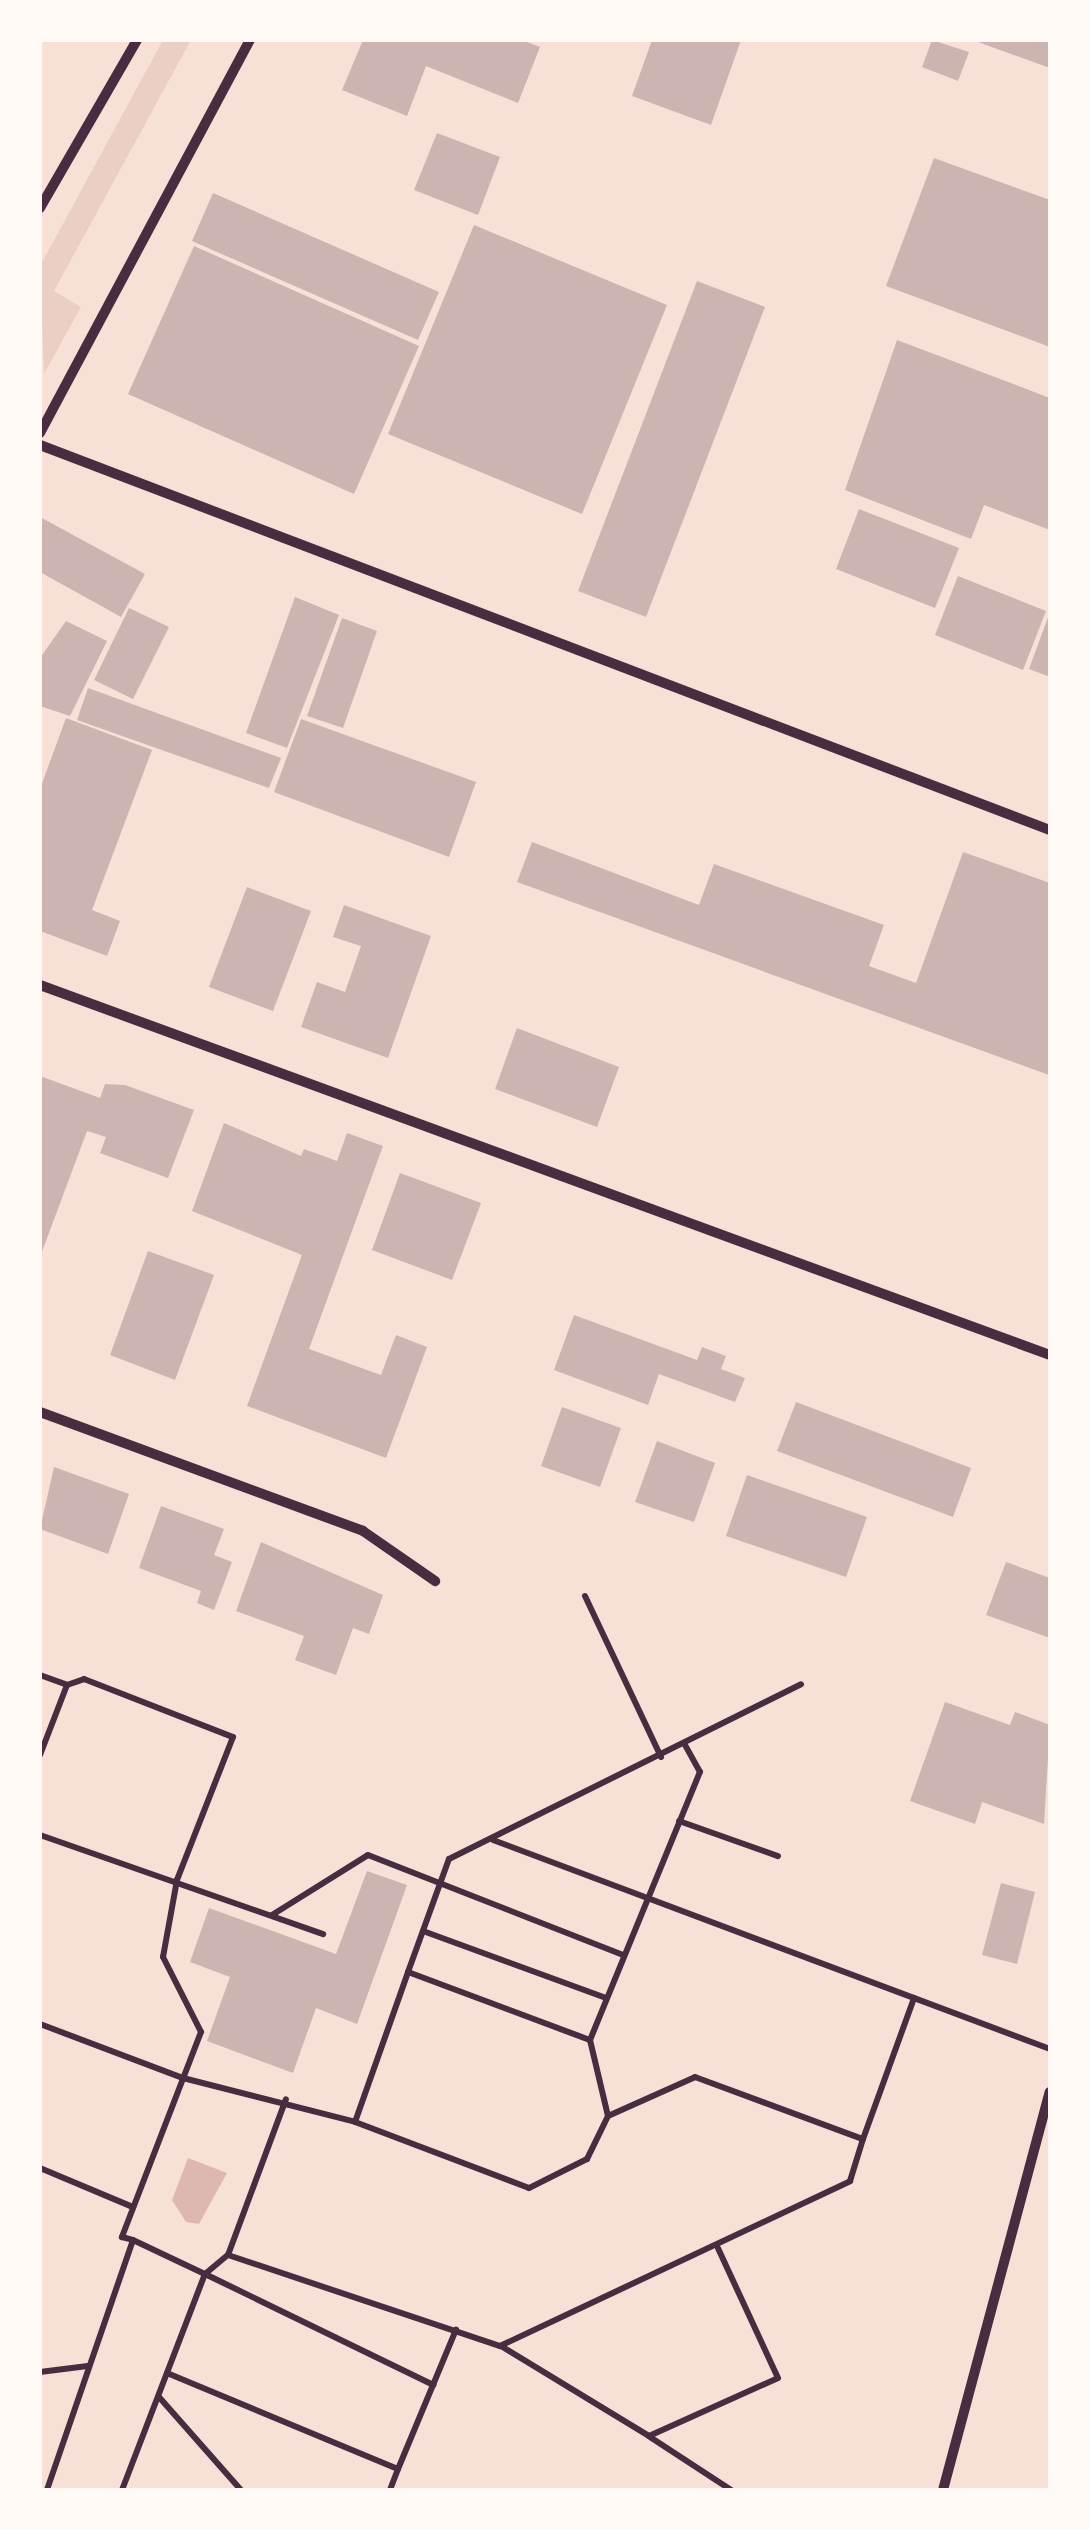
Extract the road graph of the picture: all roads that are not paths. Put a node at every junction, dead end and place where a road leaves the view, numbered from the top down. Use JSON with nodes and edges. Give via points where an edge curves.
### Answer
{"nodes":[{"id":1,"x":138,"y":40,"type":"edge"},
{"id":2,"x":250,"y":40,"type":"edge"},
{"id":3,"x":40,"y":208,"type":"edge"},
{"id":4,"x":40,"y":433,"type":"edge"},
{"id":5,"x":40,"y":444,"type":"edge"},
{"id":6,"x":1050,"y":830,"type":"edge"},
{"id":7,"x":40,"y":985,"type":"edge"},
{"id":8,"x":1050,"y":1355,"type":"edge"},
{"id":9,"x":40,"y":1412,"type":"edge"},
{"id":10,"x":436,"y":1581,"type":"dead end"},
{"id":11,"x":1050,"y":2092,"type":"edge"},
{"id":12,"x":943,"y":2490,"type":"edge"}],
"edges":[{"from":1,"to":3,"type":"street"},
{"from":2,"to":4,"type":"street"},
{"from":5,"to":6,"type":"street"},
{"from":7,"to":8,"type":"street"},
{"from":9,"to":10,"type":"street","via":[[363,1532]]},
{"from":11,"to":12,"type":"street"}]}
